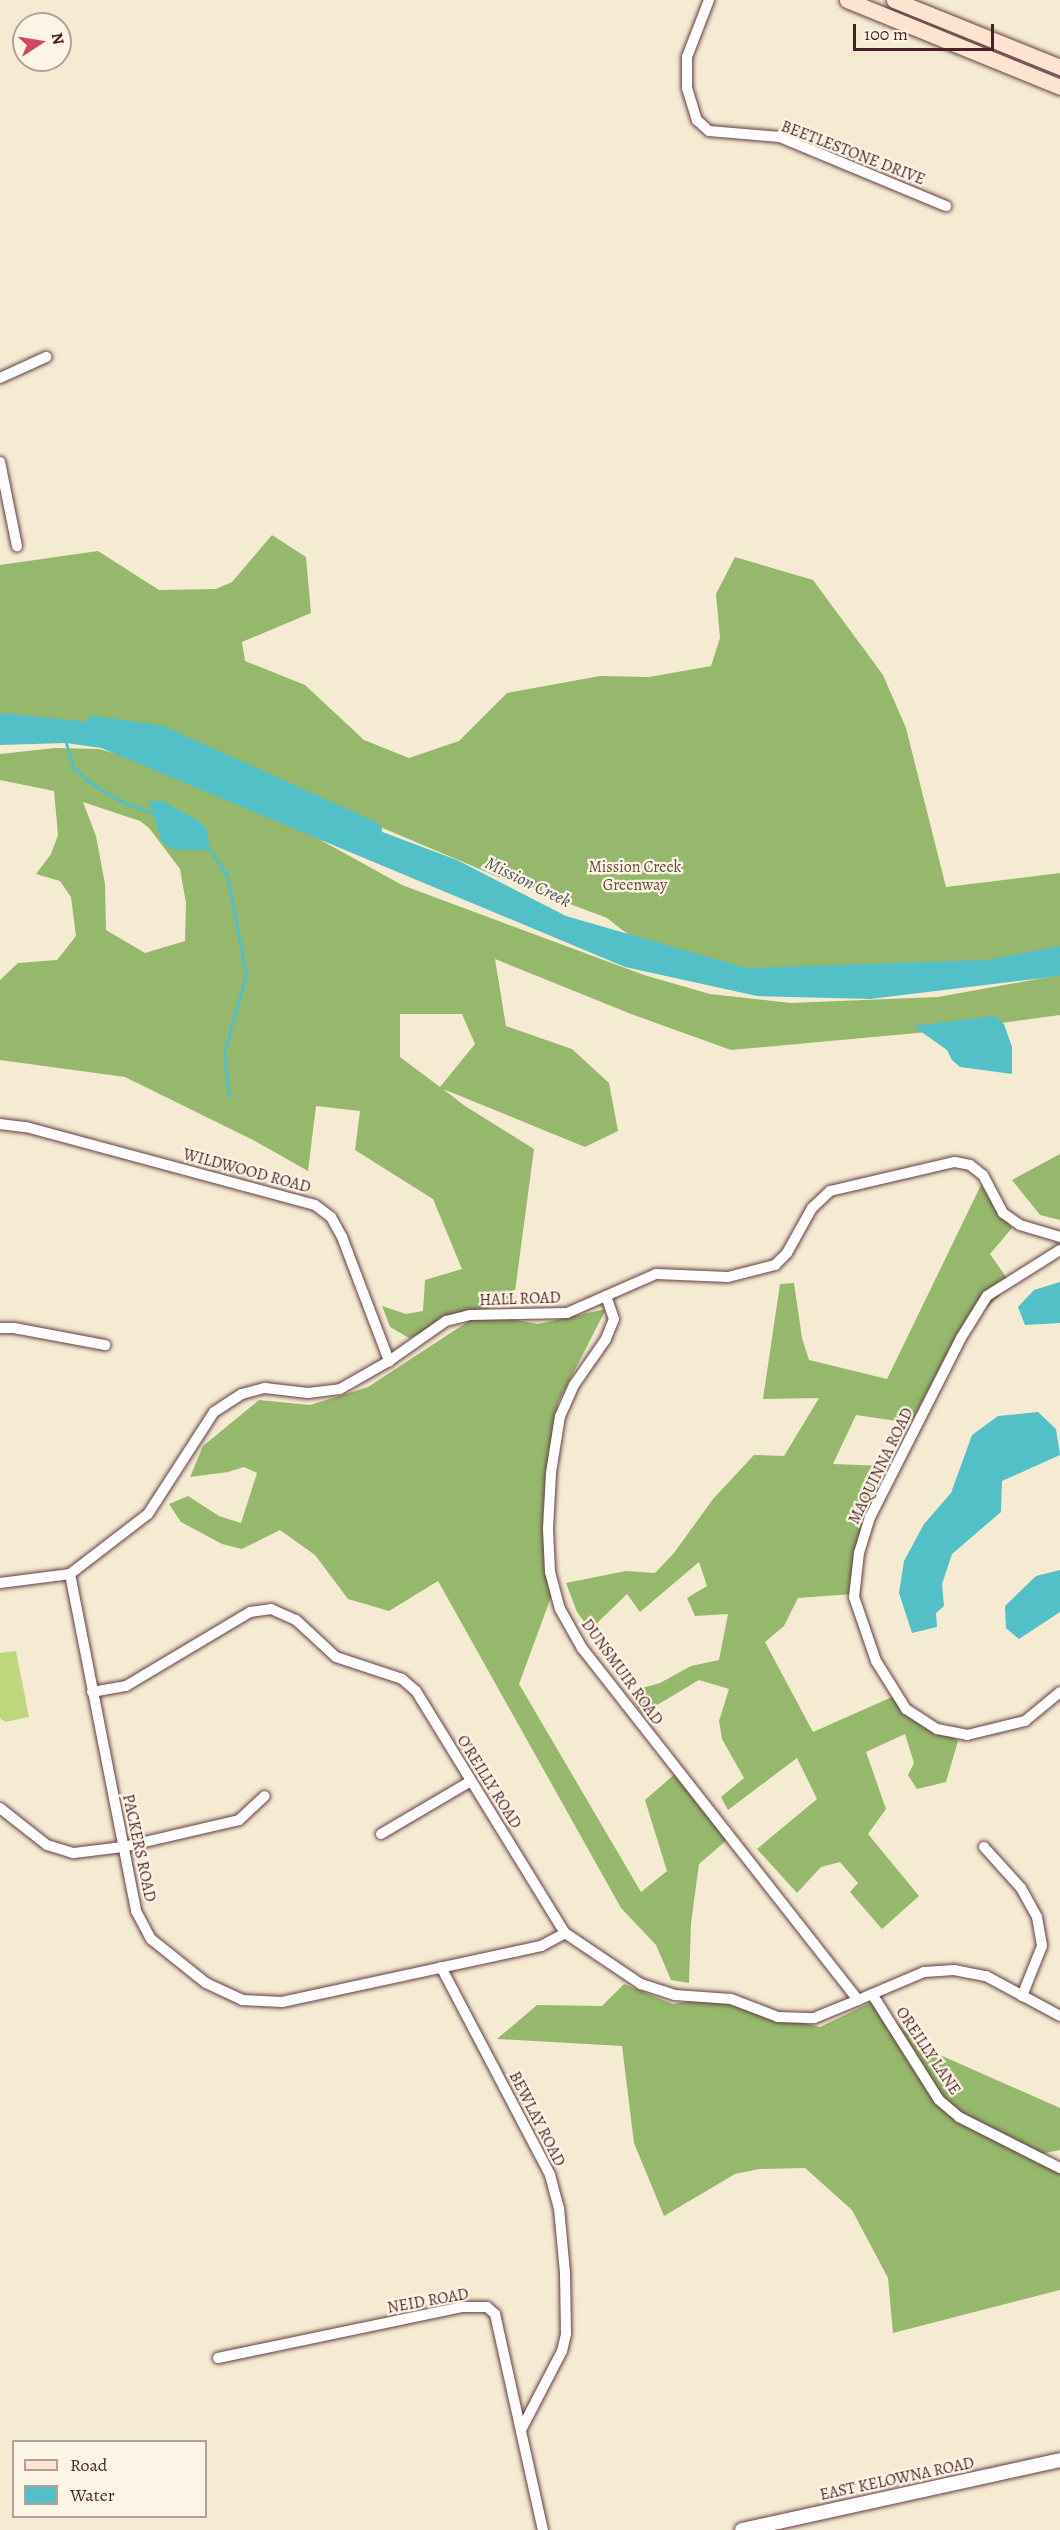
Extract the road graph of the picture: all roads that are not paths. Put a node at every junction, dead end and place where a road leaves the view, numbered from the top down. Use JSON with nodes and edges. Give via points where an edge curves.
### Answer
{"nodes":[{"id":1,"x":709,"y":0,"type":"edge"},
{"id":2,"x":847,"y":0,"type":"edge"},
{"id":3,"x":894,"y":0,"type":"edge"},
{"id":4,"x":1060,"y":67,"type":"edge"},
{"id":5,"x":1060,"y":87,"type":"edge"},
{"id":6,"x":946,"y":206,"type":"dead end"},
{"id":7,"x":46,"y":357,"type":"dead end"},
{"id":8,"x":0,"y":378,"type":"edge"},
{"id":9,"x":0,"y":462,"type":"edge"},
{"id":10,"x":17,"y":546,"type":"dead end"},
{"id":11,"x":0,"y":1124,"type":"edge"},
{"id":12,"x":1060,"y":1237,"type":"edge"},
{"id":13,"x":1060,"y":1250,"type":"edge"},
{"id":14,"x":606,"y":1296,"type":"junction"},
{"id":15,"x":0,"y":1328,"type":"edge"},
{"id":16,"x":105,"y":1345,"type":"dead end"},
{"id":17,"x":389,"y":1361,"type":"junction"},
{"id":18,"x":70,"y":1574,"type":"junction"},
{"id":19,"x":0,"y":1583,"type":"edge"},
{"id":20,"x":92,"y":1692,"type":"junction"},
{"id":21,"x":1060,"y":1692,"type":"edge"},
{"id":22,"x":471,"y":1781,"type":"junction"},
{"id":23,"x":265,"y":1796,"type":"dead end"},
{"id":24,"x":0,"y":1808,"type":"edge"},
{"id":25,"x":381,"y":1834,"type":"dead end"},
{"id":26,"x":123,"y":1847,"type":"junction"},
{"id":27,"x":984,"y":1847,"type":"dead end"},
{"id":28,"x":565,"y":1933,"type":"junction"},
{"id":29,"x":441,"y":1967,"type":"junction"},
{"id":30,"x":872,"y":1994,"type":"junction"},
{"id":31,"x":1022,"y":1996,"type":"junction"},
{"id":32,"x":858,"y":2000,"type":"junction"},
{"id":33,"x":1060,"y":2016,"type":"edge"},
{"id":34,"x":1060,"y":2168,"type":"edge"},
{"id":35,"x":218,"y":2358,"type":"dead end"},
{"id":36,"x":521,"y":2430,"type":"junction"},
{"id":37,"x":1060,"y":2460,"type":"edge"},
{"id":38,"x":543,"y":2530,"type":"edge"},
{"id":39,"x":742,"y":2530,"type":"edge"}],
"edges":[{"from":1,"to":6,"type":"street","name":"BEETLESTONE DRIVE","via":[[687,57],[687,88],[697,120],[706,129],[780,137]]},
{"from":2,"to":5,"type":"main road"},
{"from":3,"to":4,"type":"main road"},
{"from":7,"to":8,"type":"street"},
{"from":9,"to":10,"type":"street"},
{"from":11,"to":17,"type":"street","name":"WILDWOOD ROAD","via":[[26,1127],[315,1205],[331,1217],[342,1237]]},
{"from":12,"to":14,"type":"street","name":"HALL ROAD","via":[[1020,1225],[1003,1213],[983,1175],[970,1165],[955,1162],[830,1191],[812,1208],[787,1253],[775,1265],[728,1277],[656,1274]]},
{"from":13,"to":21,"type":"street","name":"MAQUINNA ROAD","via":[[987,1296],[961,1338],[870,1516],[859,1553],[854,1597],[876,1662],[906,1709],[936,1729],[967,1735],[1025,1721]]},
{"from":14,"to":17,"type":"street","name":"HALL ROAD","via":[[567,1313],[470,1315],[446,1321]]},
{"from":14,"to":32,"type":"street","name":"DUNSMUIR ROAD","via":[[614,1319],[560,1416],[551,1473],[550,1572],[560,1609],[582,1648]]},
{"from":15,"to":16,"type":"street"},
{"from":17,"to":18,"type":"street","name":"HALL ROAD","via":[[340,1389],[308,1393],[265,1388],[242,1394],[214,1412],[148,1514]]},
{"from":18,"to":19,"type":"street"},
{"from":18,"to":20,"type":"street","name":"PACKERS ROAD"},
{"from":20,"to":22,"type":"street","name":"O'REILLY ROAD","via":[[126,1686],[250,1612],[271,1610],[296,1620],[336,1657],[402,1679],[416,1691]]},
{"from":20,"to":26,"type":"street","name":"PACKERS ROAD"},
{"from":22,"to":25,"type":"street"},
{"from":22,"to":28,"type":"street","name":"O'REILLY ROAD"},
{"from":23,"to":26,"type":"street","via":[[239,1820]]},
{"from":24,"to":26,"type":"street","via":[[47,1845],[74,1853]]},
{"from":26,"to":29,"type":"street","name":"PACKERS ROAD","via":[[136,1911],[151,1939],[206,1983],[242,2000],[282,2002]]},
{"from":27,"to":31,"type":"street","via":[[1021,1888],[1037,1917],[1042,1946]]},
{"from":28,"to":29,"type":"street","name":"PACKERS ROAD","via":[[541,1946]]},
{"from":28,"to":32,"type":"street","name":"O'REILLY ROAD","via":[[641,1984],[675,1995],[731,1999],[778,2017],[814,2018]]},
{"from":29,"to":36,"type":"street","name":"BEWLAY ROAD","via":[[550,2175],[559,2208],[566,2334],[562,2351]]},
{"from":30,"to":31,"type":"street","via":[[924,1972],[954,1970],[986,1976]]},
{"from":30,"to":32,"type":"street"},
{"from":30,"to":34,"type":"street","name":"OREILLY LANE","via":[[939,2100],[959,2116]]},
{"from":31,"to":33,"type":"street"},
{"from":35,"to":36,"type":"street","name":"NEID ROAD","via":[[462,2307],[487,2307],[495,2314]]},
{"from":36,"to":38,"type":"street","name":"NEID ROAD"},
{"from":37,"to":39,"type":"street","name":"EAST KELOWNA ROAD"}]}
